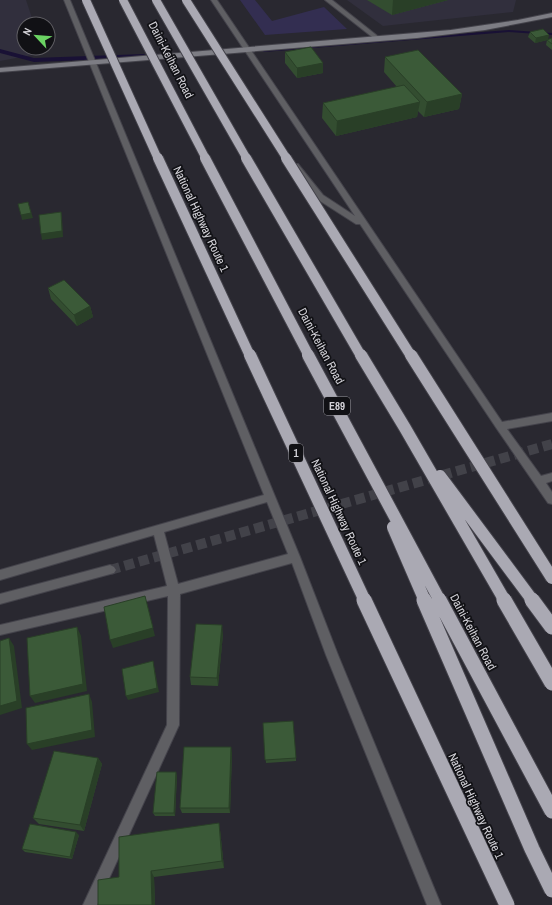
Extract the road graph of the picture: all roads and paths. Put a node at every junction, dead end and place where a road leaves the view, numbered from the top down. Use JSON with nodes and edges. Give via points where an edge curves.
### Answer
{"nodes":[{"id":1,"x":67,"y":0,"type":"edge"},
{"id":2,"x":86,"y":0,"type":"edge"},
{"id":3,"x":123,"y":0,"type":"edge"},
{"id":4,"x":156,"y":0,"type":"edge"},
{"id":5,"x":186,"y":0,"type":"edge"},
{"id":6,"x":214,"y":0,"type":"edge"},
{"id":7,"x":328,"y":0,"type":"edge"},
{"id":8,"x":552,"y":15,"type":"edge"},
{"id":9,"x":378,"y":39,"type":"junction"},
{"id":10,"x":247,"y":50,"type":"junction"},
{"id":11,"x":94,"y":64,"type":"junction"},
{"id":12,"x":0,"y":70,"type":"edge"},
{"id":13,"x":273,"y":138,"type":"junction"},
{"id":14,"x":363,"y":224,"type":"junction"},
{"id":15,"x":552,"y":417,"type":"edge"},
{"id":16,"x":500,"y":426,"type":"junction"},
{"id":17,"x":405,"y":428,"type":"junction"},
{"id":18,"x":359,"y":447,"type":"junction"},
{"id":19,"x":552,"y":477,"type":"edge"},
{"id":20,"x":539,"y":481,"type":"junction"},
{"id":21,"x":270,"y":497,"type":"junction"},
{"id":22,"x":552,"y":500,"type":"edge"},
{"id":23,"x":158,"y":529,"type":"junction"},
{"id":24,"x":295,"y":557,"type":"junction"},
{"id":25,"x":110,"y":570,"type":"tunnel mouth"},
{"id":26,"x":0,"y":575,"type":"edge"},
{"id":27,"x":552,"y":578,"type":"edge"},
{"id":28,"x":174,"y":590,"type":"junction"},
{"id":29,"x":0,"y":599,"type":"edge"},
{"id":30,"x":552,"y":627,"type":"edge"},
{"id":31,"x":0,"y":630,"type":"edge"},
{"id":32,"x":552,"y":683,"type":"edge"},
{"id":33,"x":552,"y":811,"type":"edge"},
{"id":34,"x":552,"y":890,"type":"edge"},
{"id":35,"x":90,"y":905,"type":"edge"},
{"id":36,"x":434,"y":905,"type":"edge"},
{"id":37,"x":507,"y":905,"type":"edge"}],
"edges":[{"from":1,"to":11,"type":"street"},
{"from":2,"to":37,"type":"highway","name":"National Highway Route 1","number":"1","bridge":true},
{"from":3,"to":18,"type":"highway","name":"Daini-Keihan Road","number":"E89","bridge":true},
{"from":4,"to":17,"type":"highway","name":"Daini-Keihan Road","bridge":true,"via":[[332,308]]},
{"from":5,"to":13,"type":"highway","bridge":true},
{"from":6,"to":10,"type":"street"},
{"from":7,"to":9,"type":"street"},
{"from":8,"to":9,"type":"street","via":[[491,28]]},
{"from":9,"to":10,"type":"street"},
{"from":10,"to":11,"type":"street"},
{"from":10,"to":14,"type":"street"},
{"from":11,"to":12,"type":"street"},
{"from":11,"to":21,"type":"street"},
{"from":13,"to":14,"type":"street","via":[[320,197]]},
{"from":13,"to":27,"type":"highway","bridge":true},
{"from":14,"to":16,"type":"street"},
{"from":15,"to":16,"type":"street"},
{"from":16,"to":20,"type":"street"},
{"from":17,"to":30,"type":"highway","bridge":true},
{"from":17,"to":32,"type":"highway","name":"Daini-Keihan Road","bridge":true},
{"from":18,"to":33,"type":"highway","name":"Daini-Keihan Road","number":"E89","bridge":true},
{"from":18,"to":34,"type":"highway","bridge":true},
{"from":19,"to":20,"type":"street"},
{"from":20,"to":22,"type":"street"},
{"from":21,"to":23,"type":"street"},
{"from":21,"to":24,"type":"street"},
{"from":23,"to":26,"type":"street"},
{"from":23,"to":28,"type":"street"},
{"from":24,"to":28,"type":"street"},
{"from":24,"to":36,"type":"street","via":[[332,656]]},
{"from":25,"to":29,"type":"street"},
{"from":28,"to":31,"type":"street"},
{"from":28,"to":35,"type":"street","via":[[173,725]]}]}
